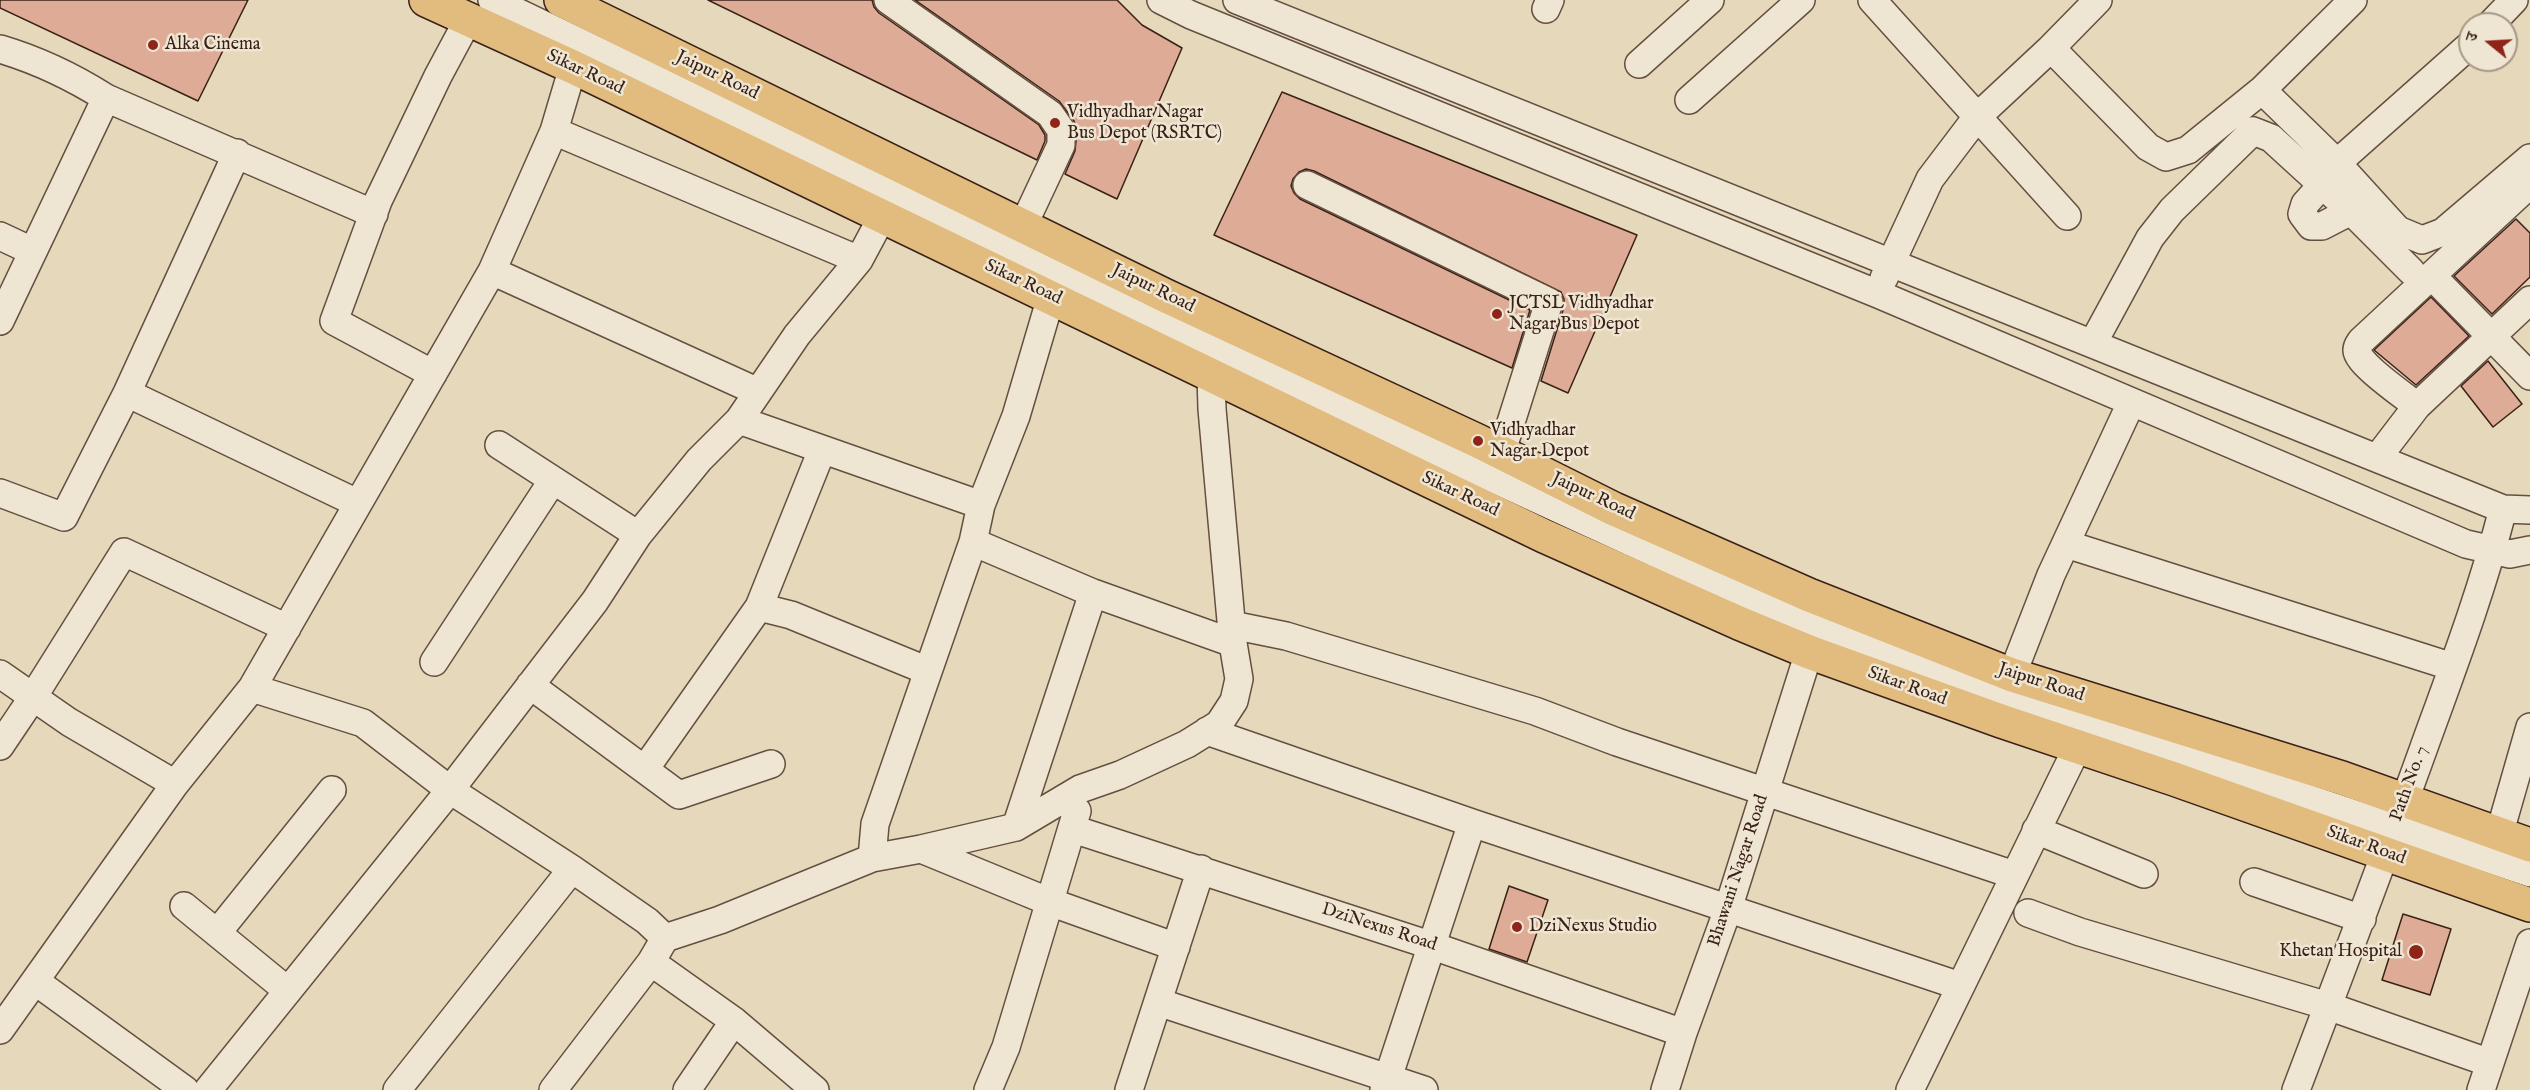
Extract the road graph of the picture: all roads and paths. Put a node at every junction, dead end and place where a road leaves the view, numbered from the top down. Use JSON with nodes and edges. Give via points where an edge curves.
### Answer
{"nodes":[{"id":1,"x":426,"y":0,"type":"edge"},
{"id":2,"x":561,"y":0,"type":"edge"},
{"id":3,"x":888,"y":0,"type":"edge"},
{"id":4,"x":1161,"y":0,"type":"edge"},
{"id":5,"x":1237,"y":0,"type":"edge"},
{"id":6,"x":1801,"y":0,"type":"edge"},
{"id":7,"x":1872,"y":0,"type":"edge"},
{"id":8,"x":2098,"y":0,"type":"edge"},
{"id":9,"x":2353,"y":0,"type":"edge"},
{"id":10,"x":2514,"y":0,"type":"edge"},
{"id":11,"x":1699,"y":3,"type":"edge"},
{"id":12,"x":480,"y":10,"type":"edge"},
{"id":13,"x":2502,"y":12,"type":"edge"},
{"id":14,"x":2051,"y":48,"type":"junction"},
{"id":15,"x":0,"y":49,"type":"edge"},
{"id":16,"x":2458,"y":56,"type":"edge"},
{"id":17,"x":1639,"y":64,"type":"dead end"},
{"id":18,"x":573,"y":67,"type":"junction"},
{"id":19,"x":2262,"y":90,"type":"junction"},
{"id":20,"x":106,"y":98,"type":"junction"},
{"id":21,"x":1689,"y":100,"type":"dead end"},
{"id":22,"x":1977,"y":117,"type":"junction"},
{"id":23,"x":554,"y":131,"type":"junction"},
{"id":24,"x":237,"y":153,"type":"junction"},
{"id":25,"x":2530,"y":159,"type":"edge"},
{"id":26,"x":2337,"y":163,"type":"junction"},
{"id":27,"x":1307,"y":185,"type":"dead end"},
{"id":28,"x":2322,"y":185,"type":"junction"},
{"id":29,"x":2525,"y":198,"type":"edge"},
{"id":30,"x":2351,"y":211,"type":"junction"},
{"id":31,"x":374,"y":214,"type":"junction"},
{"id":32,"x":2067,"y":216,"type":"dead end"},
{"id":33,"x":882,"y":217,"type":"junction"},
{"id":34,"x":1023,"y":226,"type":"junction"},
{"id":35,"x":0,"y":236,"type":"edge"},
{"id":36,"x":32,"y":251,"type":"junction"},
{"id":37,"x":859,"y":260,"type":"junction"},
{"id":38,"x":1890,"y":261,"type":"junction"},
{"id":39,"x":492,"y":271,"type":"junction"},
{"id":40,"x":2421,"y":274,"type":"junction"},
{"id":41,"x":1878,"y":294,"type":"junction"},
{"id":42,"x":1052,"y":297,"type":"junction"},
{"id":43,"x":2530,"y":300,"type":"edge"},
{"id":44,"x":0,"y":321,"type":"edge"},
{"id":45,"x":2492,"y":336,"type":"junction"},
{"id":46,"x":2093,"y":343,"type":"junction"},
{"id":47,"x":433,"y":374,"type":"junction"},
{"id":48,"x":1211,"y":375,"type":"junction"},
{"id":49,"x":2530,"y":376,"type":"edge"},
{"id":50,"x":756,"y":391,"type":"junction"},
{"id":51,"x":128,"y":393,"type":"junction"},
{"id":52,"x":2131,"y":404,"type":"junction"},
{"id":53,"x":2417,"y":406,"type":"junction"},
{"id":54,"x":739,"y":420,"type":"junction"},
{"id":55,"x":499,"y":445,"type":"dead end"},
{"id":56,"x":822,"y":450,"type":"junction"},
{"id":57,"x":1501,"y":454,"type":"junction"},
{"id":58,"x":2378,"y":457,"type":"junction"},
{"id":59,"x":553,"y":480,"type":"junction"},
{"id":60,"x":0,"y":493,"type":"edge"},
{"id":61,"x":357,"y":503,"type":"junction"},
{"id":62,"x":981,"y":505,"type":"junction"},
{"id":63,"x":2503,"y":509,"type":"junction"},
{"id":64,"x":2530,"y":510,"type":"edge"},
{"id":65,"x":638,"y":535,"type":"junction"},
{"id":66,"x":973,"y":542,"type":"junction"},
{"id":67,"x":2066,"y":544,"type":"junction"},
{"id":68,"x":2530,"y":550,"type":"edge"},
{"id":69,"x":2492,"y":552,"type":"junction"},
{"id":70,"x":1093,"y":593,"type":"junction"},
{"id":71,"x":759,"y":607,"type":"junction"},
{"id":72,"x":287,"y":628,"type":"junction"},
{"id":73,"x":1232,"y":634,"type":"junction"},
{"id":74,"x":1809,"y":652,"type":"junction"},
{"id":75,"x":434,"y":662,"type":"dead end"},
{"id":76,"x":2453,"y":667,"type":"junction"},
{"id":77,"x":928,"y":671,"type":"junction"},
{"id":78,"x":0,"y":674,"type":"edge"},
{"id":79,"x":2012,"y":675,"type":"junction"},
{"id":80,"x":530,"y":685,"type":"junction"},
{"id":81,"x":252,"y":688,"type":"junction"},
{"id":82,"x":33,"y":697,"type":"junction"},
{"id":83,"x":2530,"y":727,"type":"edge"},
{"id":84,"x":1207,"y":731,"type":"junction"},
{"id":85,"x":0,"y":746,"type":"edge"},
{"id":86,"x":2077,"y":748,"type":"junction"},
{"id":87,"x":771,"y":764,"type":"dead end"},
{"id":88,"x":645,"y":769,"type":"junction"},
{"id":89,"x":175,"y":784,"type":"junction"},
{"id":90,"x":1080,"y":789,"type":"junction"},
{"id":91,"x":332,"y":790,"type":"dead end"},
{"id":92,"x":450,"y":790,"type":"junction"},
{"id":93,"x":1765,"y":790,"type":"junction"},
{"id":94,"x":1472,"y":823,"type":"junction"},
{"id":95,"x":1016,"y":827,"type":"junction"},
{"id":96,"x":2395,"y":828,"type":"junction"},
{"id":97,"x":1073,"y":829,"type":"junction"},
{"id":98,"x":2036,"y":830,"type":"junction"},
{"id":99,"x":2499,"y":835,"type":"junction"},
{"id":100,"x":2530,"y":845,"type":"edge"},
{"id":101,"x":921,"y":849,"type":"junction"},
{"id":102,"x":872,"y":858,"type":"junction"},
{"id":103,"x":572,"y":869,"type":"junction"},
{"id":104,"x":1201,"y":869,"type":"junction"},
{"id":105,"x":2530,"y":873,"type":"edge"},
{"id":106,"x":2144,"y":874,"type":"dead end"},
{"id":107,"x":2014,"y":875,"type":"junction"},
{"id":108,"x":2254,"y":882,"type":"dead end"},
{"id":109,"x":1050,"y":902,"type":"junction"},
{"id":110,"x":2530,"y":905,"type":"edge"},
{"id":111,"x":184,"y":906,"type":"dead end"},
{"id":112,"x":1728,"y":909,"type":"junction"},
{"id":113,"x":2028,"y":913,"type":"dead end"},
{"id":114,"x":2362,"y":919,"type":"junction"},
{"id":115,"x":217,"y":933,"type":"junction"},
{"id":116,"x":665,"y":938,"type":"junction"},
{"id":117,"x":2530,"y":943,"type":"edge"},
{"id":118,"x":1433,"y":946,"type":"junction"},
{"id":119,"x":1176,"y":947,"type":"junction"},
{"id":120,"x":651,"y":962,"type":"junction"},
{"id":121,"x":35,"y":981,"type":"junction"},
{"id":122,"x":1960,"y":986,"type":"junction"},
{"id":123,"x":288,"y":991,"type":"junction"},
{"id":124,"x":1158,"y":1002,"type":"junction"},
{"id":125,"x":2328,"y":1006,"type":"junction"},
{"id":126,"x":734,"y":1021,"type":"junction"},
{"id":127,"x":0,"y":1030,"type":"edge"},
{"id":128,"x":1683,"y":1033,"type":"junction"},
{"id":129,"x":2490,"y":1063,"type":"junction"},
{"id":130,"x":1386,"y":1084,"type":"edge"},
{"id":131,"x":171,"y":1086,"type":"edge"},
{"id":132,"x":208,"y":1090,"type":"edge"},
{"id":133,"x":397,"y":1090,"type":"edge"},
{"id":134,"x":553,"y":1090,"type":"edge"},
{"id":135,"x":687,"y":1090,"type":"edge"},
{"id":136,"x":815,"y":1090,"type":"edge"},
{"id":137,"x":988,"y":1090,"type":"edge"},
{"id":138,"x":1129,"y":1090,"type":"edge"},
{"id":139,"x":1424,"y":1090,"type":"edge"},
{"id":140,"x":1665,"y":1090,"type":"edge"},
{"id":141,"x":1910,"y":1090,"type":"edge"},
{"id":142,"x":2296,"y":1090,"type":"edge"},
{"id":143,"x":2481,"y":1090,"type":"edge"}],
"edges":[{"from":1,"to":12,"type":"main road","name":"Sikar Road"},
{"from":2,"to":34,"type":"main road","name":"Jaipur Road"},
{"from":3,"to":34,"type":"street","via":[[1050,114],[1061,130],[1061,146]]},
{"from":4,"to":41,"type":"street"},
{"from":5,"to":38,"type":"street"},
{"from":6,"to":21,"type":"street"},
{"from":7,"to":22,"type":"street"},
{"from":8,"to":14,"type":"street"},
{"from":9,"to":19,"type":"street"},
{"from":10,"to":13,"type":"street"},
{"from":11,"to":17,"type":"street"},
{"from":12,"to":18,"type":"main road","name":"Sikar Road"},
{"from":12,"to":31,"type":"street","via":[[438,76]]},
{"from":12,"to":96,"type":"street","via":[[1737,591],[1957,680]]},
{"from":14,"to":19,"type":"street","via":[[2148,147],[2166,157],[2188,150]]},
{"from":14,"to":22,"type":"street"},
{"from":15,"to":20,"type":"street","via":[[27,57]]},
{"from":16,"to":26,"type":"street"},
{"from":18,"to":23,"type":"street"},
{"from":18,"to":33,"type":"main road","name":"Sikar Road"},
{"from":19,"to":26,"type":"street"},
{"from":20,"to":24,"type":"street"},
{"from":20,"to":36,"type":"street"},
{"from":22,"to":32,"type":"street"},
{"from":22,"to":38,"type":"street","via":[[1930,179]]},
{"from":23,"to":37,"type":"street"},
{"from":23,"to":39,"type":"street"},
{"from":24,"to":31,"type":"street"},
{"from":24,"to":51,"type":"street"},
{"from":25,"to":26,"type":"street","via":[[2443,232],[2422,240],[2398,230]]},
{"from":27,"to":57,"type":"street","via":[[1549,302]]},
{"from":28,"to":30,"type":"street"},
{"from":28,"to":30,"type":"street","via":[[2305,204],[2302,214],[2311,226],[2322,226]]},
{"from":28,"to":46,"type":"street","via":[[2271,138],[2253,131],[2172,210],[2150,238]]},
{"from":29,"to":40,"type":"street"},
{"from":30,"to":40,"type":"street"},
{"from":31,"to":47,"type":"street","via":[[334,321]]},
{"from":33,"to":37,"type":"street"},
{"from":33,"to":42,"type":"main road","name":"Sikar Road"},
{"from":34,"to":57,"type":"main road","name":"Jaipur Road"},
{"from":35,"to":36,"type":"street"},
{"from":36,"to":44,"type":"street"},
{"from":37,"to":50,"type":"street"},
{"from":38,"to":41,"type":"street"},
{"from":38,"to":46,"type":"street"},
{"from":39,"to":47,"type":"street"},
{"from":39,"to":50,"type":"street"},
{"from":40,"to":45,"type":"street"},
{"from":40,"to":53,"type":"street","via":[[2361,340],[2357,350],[2368,367]]},
{"from":41,"to":52,"type":"street"},
{"from":42,"to":48,"type":"main road","name":"Sikar Road"},
{"from":42,"to":62,"type":"street","via":[[1016,416]]},
{"from":43,"to":45,"type":"street"},
{"from":45,"to":49,"type":"street"},
{"from":45,"to":53,"type":"street"},
{"from":46,"to":58,"type":"street"},
{"from":47,"to":61,"type":"street"},
{"from":48,"to":73,"type":"street"},
{"from":48,"to":74,"type":"main road","name":"Sikar Road","via":[[1544,536]]},
{"from":50,"to":54,"type":"street"},
{"from":51,"to":60,"type":"street","via":[[64,517]]},
{"from":51,"to":61,"type":"street"},
{"from":52,"to":67,"type":"street"},
{"from":52,"to":69,"type":"street"},
{"from":53,"to":58,"type":"street"},
{"from":54,"to":56,"type":"street"},
{"from":54,"to":65,"type":"street","via":[[699,460]]},
{"from":55,"to":59,"type":"street"},
{"from":56,"to":62,"type":"street"},
{"from":56,"to":71,"type":"street"},
{"from":57,"to":79,"type":"main road","name":"Jaipur Road","via":[[1809,595]]},
{"from":58,"to":63,"type":"street"},
{"from":59,"to":65,"type":"street"},
{"from":59,"to":75,"type":"street"},
{"from":61,"to":72,"type":"street"},
{"from":62,"to":66,"type":"street"},
{"from":63,"to":64,"type":"street"},
{"from":63,"to":69,"type":"street","name":"Path No. 7"},
{"from":65,"to":80,"type":"street","via":[[595,601]]},
{"from":66,"to":70,"type":"street"},
{"from":66,"to":77,"type":"street"},
{"from":67,"to":76,"type":"street"},
{"from":67,"to":79,"type":"street"},
{"from":68,"to":69,"type":"street"},
{"from":69,"to":76,"type":"street","name":"Path No. 7"},
{"from":70,"to":73,"type":"street"},
{"from":70,"to":95,"type":"street"},
{"from":71,"to":77,"type":"street","via":[[791,615]]},
{"from":71,"to":88,"type":"street"},
{"from":72,"to":81,"type":"street"},
{"from":72,"to":82,"type":"street","via":[[124,552]]},
{"from":73,"to":84,"type":"street","via":[[1239,679],[1234,701],[1219,724]]},
{"from":73,"to":93,"type":"street","via":[[1286,636],[1535,711]]},
{"from":74,"to":86,"type":"main road","name":"Sikar Road"},
{"from":74,"to":93,"type":"street","name":"Bhawani Nagar Road"},
{"from":76,"to":96,"type":"street","name":"Path No. 7"},
{"from":77,"to":102,"type":"street","via":[[875,824]]},
{"from":78,"to":82,"type":"street"},
{"from":79,"to":96,"type":"main road","name":"Jaipur Road","via":[[2342,778]]},
{"from":80,"to":88,"type":"street"},
{"from":80,"to":92,"type":"street"},
{"from":81,"to":89,"type":"street"},
{"from":81,"to":92,"type":"street","via":[[363,723]]},
{"from":82,"to":85,"type":"street"},
{"from":82,"to":89,"type":"street"},
{"from":83,"to":99,"type":"street"},
{"from":84,"to":90,"type":"street","via":[[1120,775]]},
{"from":84,"to":94,"type":"street"},
{"from":86,"to":96,"type":"main road","name":"Sikar Road"},
{"from":86,"to":98,"type":"street"},
{"from":87,"to":88,"type":"street","via":[[679,795]]},
{"from":89,"to":121,"type":"street"},
{"from":90,"to":95,"type":"street"},
{"from":90,"to":97,"type":"street"},
{"from":91,"to":115,"type":"street"},
{"from":92,"to":103,"type":"street"},
{"from":92,"to":123,"type":"street"},
{"from":93,"to":107,"type":"street"},
{"from":93,"to":112,"type":"street","name":"Bhawani Nagar Road"},
{"from":94,"to":112,"type":"street"},
{"from":94,"to":118,"type":"street"},
{"from":95,"to":101,"type":"street"},
{"from":96,"to":99,"type":"main road","name":"Jaipur Road"},
{"from":96,"to":105,"type":"street"},
{"from":96,"to":110,"type":"main road","name":"Sikar Road"},
{"from":96,"to":114,"type":"street","name":"Path No. 7"},
{"from":97,"to":104,"type":"street","name":"DziNexus Road"},
{"from":97,"to":109,"type":"street"},
{"from":98,"to":106,"type":"street"},
{"from":98,"to":107,"type":"street"},
{"from":99,"to":100,"type":"main road","name":"Jaipur Road"},
{"from":101,"to":102,"type":"street"},
{"from":101,"to":109,"type":"street"},
{"from":102,"to":116,"type":"street","via":[[720,920]]},
{"from":103,"to":116,"type":"street","via":[[648,921]]},
{"from":103,"to":133,"type":"street"},
{"from":104,"to":118,"type":"street","name":"DziNexus Road"},
{"from":104,"to":119,"type":"street"},
{"from":107,"to":122,"type":"street"},
{"from":108,"to":114,"type":"street"},
{"from":109,"to":119,"type":"street"},
{"from":109,"to":137,"type":"street","via":[[1006,1047]]},
{"from":111,"to":115,"type":"street"},
{"from":112,"to":122,"type":"street"},
{"from":112,"to":128,"type":"street","name":"Bhawani Nagar Road"},
{"from":113,"to":125,"type":"street","via":[[2080,933]]},
{"from":114,"to":125,"type":"street","name":"Path No. 7"},
{"from":115,"to":123,"type":"street"},
{"from":116,"to":120,"type":"street"},
{"from":117,"to":129,"type":"street"},
{"from":118,"to":128,"type":"street","name":"DziNexus Road"},
{"from":118,"to":130,"type":"street"},
{"from":119,"to":124,"type":"street"},
{"from":120,"to":126,"type":"street"},
{"from":120,"to":134,"type":"street"},
{"from":121,"to":127,"type":"street"},
{"from":121,"to":131,"type":"street"},
{"from":122,"to":141,"type":"street"},
{"from":123,"to":132,"type":"street"},
{"from":124,"to":130,"type":"street"},
{"from":124,"to":138,"type":"street"},
{"from":125,"to":129,"type":"street"},
{"from":125,"to":142,"type":"street","name":"Path No. 7"},
{"from":126,"to":135,"type":"street"},
{"from":126,"to":136,"type":"street"},
{"from":128,"to":140,"type":"street","name":"Bhawani Nagar Road"},
{"from":129,"to":143,"type":"street"},
{"from":130,"to":139,"type":"street"}]}
